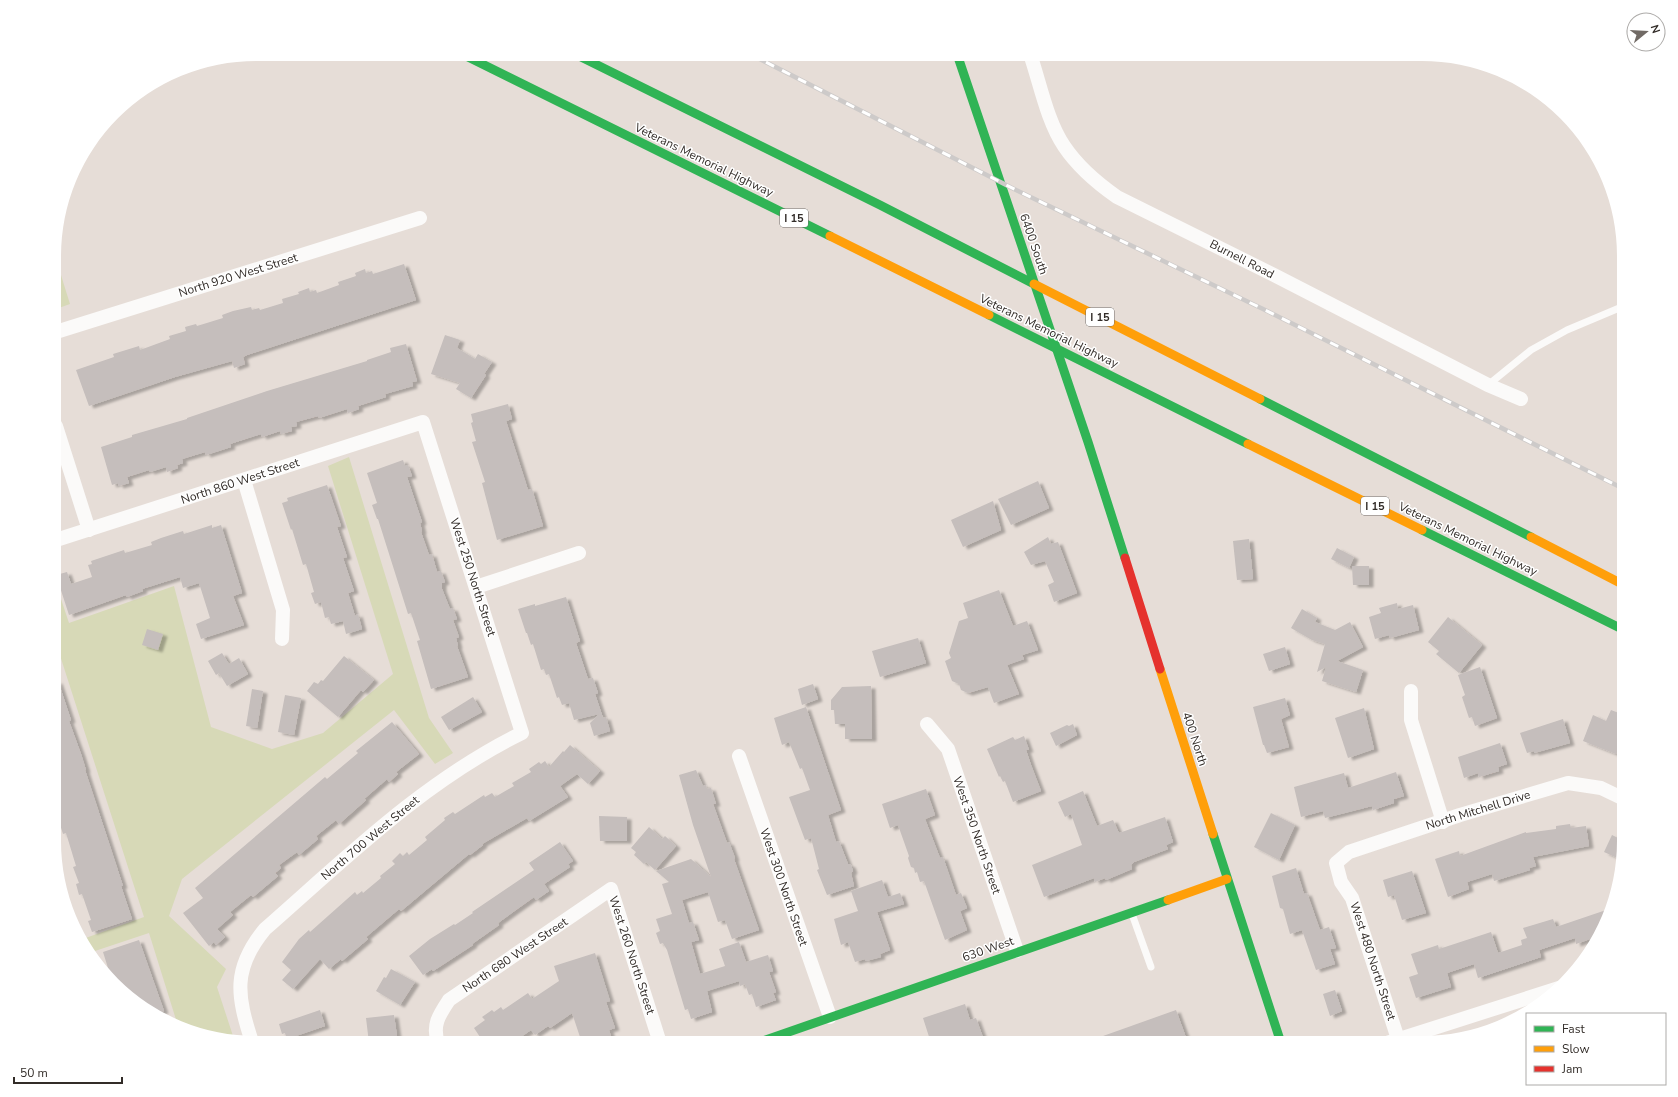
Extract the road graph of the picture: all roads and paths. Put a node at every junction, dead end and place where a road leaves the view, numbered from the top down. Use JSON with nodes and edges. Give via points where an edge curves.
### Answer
{"nodes":[{"id":1,"x":476,"y":61,"type":"edge"},
{"id":2,"x":589,"y":61,"type":"edge"},
{"id":3,"x":959,"y":61,"type":"edge"},
{"id":4,"x":1032,"y":61,"type":"edge"},
{"id":5,"x":420,"y":218,"type":"dead end"},
{"id":6,"x":1617,"y":309,"type":"edge"},
{"id":7,"x":61,"y":330,"type":"edge"},
{"id":8,"x":1488,"y":385,"type":"junction"},
{"id":9,"x":1521,"y":399,"type":"dead end"},
{"id":10,"x":423,"y":422,"type":"joint"},
{"id":11,"x":61,"y":442,"type":"edge"},
{"id":12,"x":1088,"y":442,"type":"joint"},
{"id":13,"x":244,"y":480,"type":"junction"},
{"id":14,"x":89,"y":530,"type":"junction"},
{"id":15,"x":61,"y":538,"type":"edge"},
{"id":16,"x":579,"y":553,"type":"dead end"},
{"id":17,"x":1617,"y":581,"type":"edge"},
{"id":18,"x":476,"y":587,"type":"junction"},
{"id":19,"x":1617,"y":627,"type":"edge"},
{"id":20,"x":282,"y":639,"type":"dead end"},
{"id":21,"x":1411,"y":691,"type":"dead end"},
{"id":22,"x":927,"y":724,"type":"dead end"},
{"id":23,"x":522,"y":733,"type":"joint"},
{"id":24,"x":739,"y":756,"type":"dead end"},
{"id":25,"x":1617,"y":796,"type":"edge"},
{"id":26,"x":1443,"y":822,"type":"junction"},
{"id":27,"x":1336,"y":862,"type":"joint"},
{"id":28,"x":1227,"y":879,"type":"junction"},
{"id":29,"x":611,"y":889,"type":"joint"},
{"id":30,"x":1131,"y":912,"type":"junction"},
{"id":31,"x":1017,"y":951,"type":"junction"},
{"id":32,"x":1151,"y":967,"type":"dead end"},
{"id":33,"x":1546,"y":992,"type":"edge"},
{"id":34,"x":830,"y":1017,"type":"junction"},
{"id":35,"x":250,"y":1036,"type":"edge"},
{"id":36,"x":436,"y":1036,"type":"edge"},
{"id":37,"x":658,"y":1036,"type":"edge"},
{"id":38,"x":777,"y":1036,"type":"edge"},
{"id":39,"x":1280,"y":1036,"type":"edge"},
{"id":40,"x":1392,"y":1036,"type":"edge"},
{"id":41,"x":1409,"y":1036,"type":"edge"}],
"edges":[{"from":1,"to":19,"type":"main road","name":"Veterans Memorial Highway","number":"I 15"},
{"from":2,"to":17,"type":"main road","number":"I 15","via":[[908,219]]},
{"from":3,"to":12,"type":"main road","name":"6400 South"},
{"from":4,"to":8,"type":"street","name":"Burnell Road","via":[[1049,114],[1064,146],[1100,186],[1117,197]]},
{"from":5,"to":7,"type":"street","name":"North 920 West Street"},
{"from":6,"to":8,"type":"lane","via":[[1567,330],[1531,350]]},
{"from":8,"to":9,"type":"street","name":"Burnell Road"},
{"from":10,"to":13,"type":"street","name":"North 860 West Street"},
{"from":10,"to":18,"type":"street","name":"West 250 North Street"},
{"from":11,"to":14,"type":"street"},
{"from":12,"to":28,"type":"main road","name":"400 North"},
{"from":13,"to":14,"type":"street","name":"North 860 West Street"},
{"from":13,"to":20,"type":"street","via":[[283,610]]},
{"from":14,"to":15,"type":"street","name":"North 860 West Street"},
{"from":16,"to":18,"type":"street"},
{"from":18,"to":23,"type":"street","name":"West 250 North Street"},
{"from":21,"to":26,"type":"street","via":[[1411,720]]},
{"from":22,"to":31,"type":"street","name":"West 350 North Street","via":[[948,748]]},
{"from":23,"to":35,"type":"street","name":"North 700 West Street","via":[[495,746],[417,798],[265,928],[251,948],[243,969],[241,1005]]},
{"from":24,"to":34,"type":"street","name":"West 300 North Street"},
{"from":25,"to":26,"type":"street","name":"North Mitchell Drive","via":[[1601,788],[1568,783]]},
{"from":26,"to":27,"type":"street","name":"North Mitchell Drive","via":[[1349,852]]},
{"from":27,"to":40,"type":"street","name":"West 480 North Street","via":[[1341,882],[1352,898]]},
{"from":28,"to":30,"type":"main road","name":"630 West"},
{"from":28,"to":39,"type":"main road","name":"400 North"},
{"from":29,"to":36,"type":"street","name":"North 680 West Street","via":[[449,1000],[439,1014]]},
{"from":29,"to":37,"type":"street","name":"West 260 North Street"},
{"from":30,"to":31,"type":"main road","name":"630 West"},
{"from":30,"to":32,"type":"lane"},
{"from":31,"to":34,"type":"main road","name":"630 West"},
{"from":33,"to":41,"type":"street"},
{"from":34,"to":38,"type":"main road","name":"630 West"}]}
